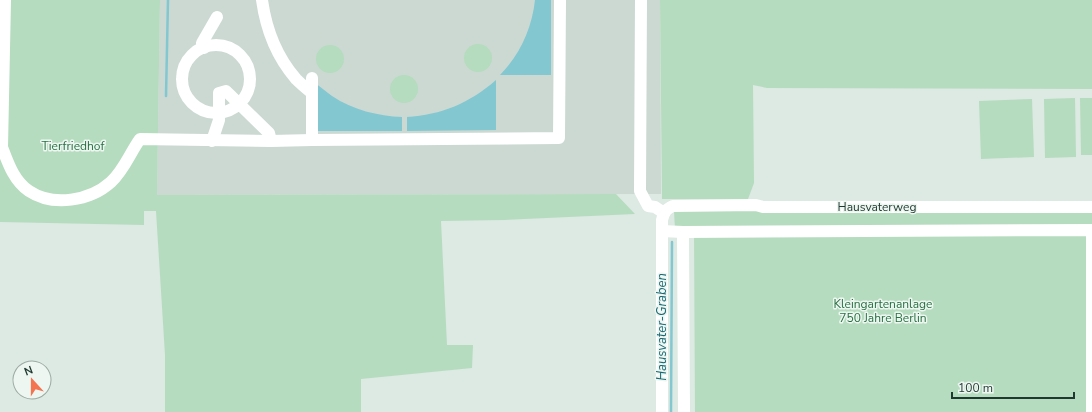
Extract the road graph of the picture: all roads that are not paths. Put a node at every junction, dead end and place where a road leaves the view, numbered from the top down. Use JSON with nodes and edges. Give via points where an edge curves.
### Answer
{"nodes":[{"id":1,"x":5,"y":0,"type":"edge"},
{"id":2,"x":262,"y":0,"type":"edge"},
{"id":3,"x":560,"y":0,"type":"edge"},
{"id":4,"x":641,"y":0,"type":"edge"},
{"id":5,"x":217,"y":17,"type":"dead end"},
{"id":6,"x":204,"y":48,"type":"junction"},
{"id":7,"x":312,"y":78,"type":"dead end"},
{"id":8,"x":312,"y":93,"type":"junction"},
{"id":9,"x":239,"y":104,"type":"junction"},
{"id":10,"x":219,"y":113,"type":"junction"},
{"id":11,"x":2,"y":122,"type":"edge"},
{"id":12,"x":312,"y":140,"type":"junction"},
{"id":13,"x":212,"y":141,"type":"junction"},
{"id":14,"x":271,"y":141,"type":"junction"},
{"id":15,"x":1092,"y":207,"type":"edge"},
{"id":16,"x":664,"y":213,"type":"junction"},
{"id":17,"x":662,"y":231,"type":"junction"},
{"id":18,"x":683,"y":232,"type":"junction"},
{"id":19,"x":662,"y":412,"type":"edge"},
{"id":20,"x":684,"y":412,"type":"edge"},
{"id":21,"x":1092,"y":412,"type":"edge"}],
"edges":[{"from":1,"to":11,"type":"street"},
{"from":2,"to":8,"type":"street","via":[[272,41],[296,80]]},
{"from":3,"to":12,"type":"street","via":[[558,138]]},
{"from":4,"to":16,"type":"street","via":[[640,191],[648,206]]},
{"from":5,"to":6,"type":"street","via":[[202,43]]},
{"from":6,"to":9,"type":"street","via":[[215,45],[229,47],[240,54],[248,65],[251,78],[249,92]]},
{"from":6,"to":10,"type":"street","via":[[191,56],[184,67],[182,81],[185,94],[193,105],[204,112]]},
{"from":7,"to":8,"type":"street"},
{"from":8,"to":12,"type":"street"},
{"from":9,"to":10,"type":"street"},
{"from":9,"to":10,"type":"street","via":[[226,90],[219,93]]},
{"from":9,"to":14,"type":"street","via":[[269,133]]},
{"from":10,"to":13,"type":"street"},
{"from":11,"to":13,"type":"street","via":[[2,148],[18,181],[28,191],[59,201],[94,194],[111,182],[140,139]]},
{"from":12,"to":14,"type":"street"},
{"from":13,"to":14,"type":"street"},
{"from":15,"to":16,"type":"street","name":"Hausvaterweg","via":[[673,206],[667,208]]},
{"from":16,"to":17,"type":"street"},
{"from":17,"to":18,"type":"street"},
{"from":17,"to":19,"type":"street"},
{"from":18,"to":20,"type":"street"},
{"from":18,"to":21,"type":"street","via":[[1092,230]]}]}
